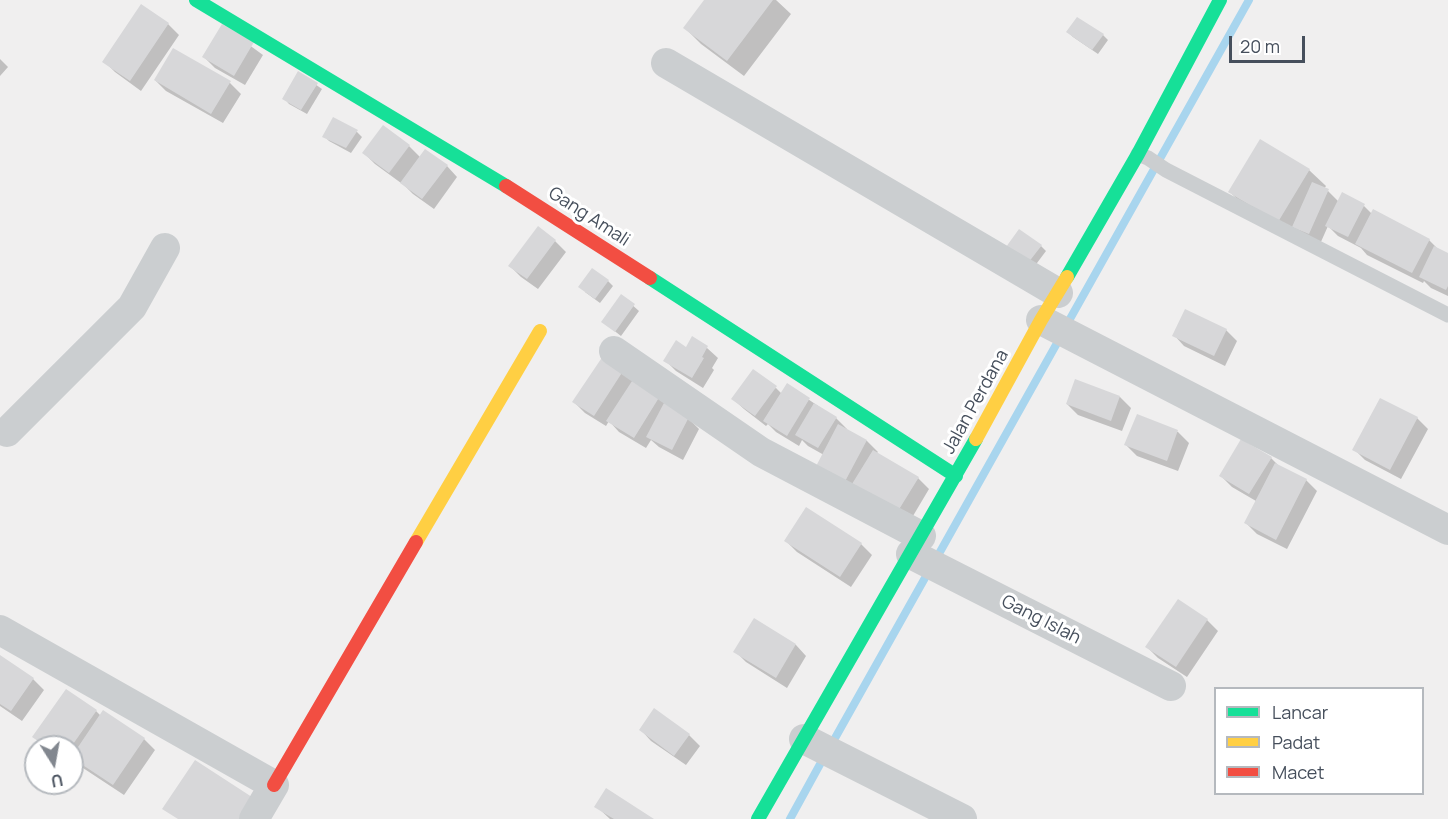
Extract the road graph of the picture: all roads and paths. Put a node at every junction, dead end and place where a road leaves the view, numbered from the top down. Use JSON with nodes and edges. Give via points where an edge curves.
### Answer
{"nodes":[{"id":1,"x":196,"y":0,"type":"edge"},
{"id":2,"x":1220,"y":0,"type":"edge"},
{"id":3,"x":666,"y":63,"type":"dead end"},
{"id":4,"x":1143,"y":156,"type":"junction"},
{"id":5,"x":165,"y":248,"type":"dead end"},
{"id":6,"x":1058,"y":293,"type":"junction"},
{"id":7,"x":1448,"y":315,"type":"edge"},
{"id":8,"x":1046,"y":323,"type":"junction"},
{"id":9,"x":540,"y":331,"type":"dead end"},
{"id":10,"x":614,"y":351,"type":"dead end"},
{"id":11,"x":2,"y":437,"type":"edge"},
{"id":12,"x":956,"y":476,"type":"junction"},
{"id":13,"x":1448,"y":530,"type":"edge"},
{"id":14,"x":916,"y":545,"type":"junction"},
{"id":15,"x":0,"y":630,"type":"edge"},
{"id":16,"x":1171,"y":686,"type":"dead end"},
{"id":17,"x":809,"y":741,"type":"junction"},
{"id":18,"x":274,"y":785,"type":"junction"},
{"id":19,"x":254,"y":819,"type":"edge"},
{"id":20,"x":758,"y":819,"type":"edge"},
{"id":21,"x":962,"y":819,"type":"edge"}],
"edges":[{"from":1,"to":12,"type":"street","name":"Gang Amali","via":[[534,203]]},
{"from":2,"to":4,"type":"street","name":"Jalan Perdana"},
{"from":3,"to":6,"type":"street"},
{"from":4,"to":6,"type":"street","name":"Jalan Perdana"},
{"from":4,"to":7,"type":"lane"},
{"from":5,"to":11,"type":"street","via":[[132,307]]},
{"from":6,"to":8,"type":"street","name":"Jalan Perdana"},
{"from":8,"to":12,"type":"street","name":"Jalan Perdana"},
{"from":8,"to":13,"type":"street"},
{"from":9,"to":18,"type":"street"},
{"from":10,"to":14,"type":"street","name":"Gang Islah","via":[[761,452]]},
{"from":12,"to":14,"type":"street","name":"Jalan Perdana"},
{"from":14,"to":16,"type":"street","name":"Gang Islah"},
{"from":14,"to":17,"type":"street","name":"Jalan Perdana"},
{"from":15,"to":18,"type":"street"},
{"from":17,"to":20,"type":"street","name":"Jalan Perdana"},
{"from":17,"to":21,"type":"street"},
{"from":18,"to":19,"type":"street"}]}
